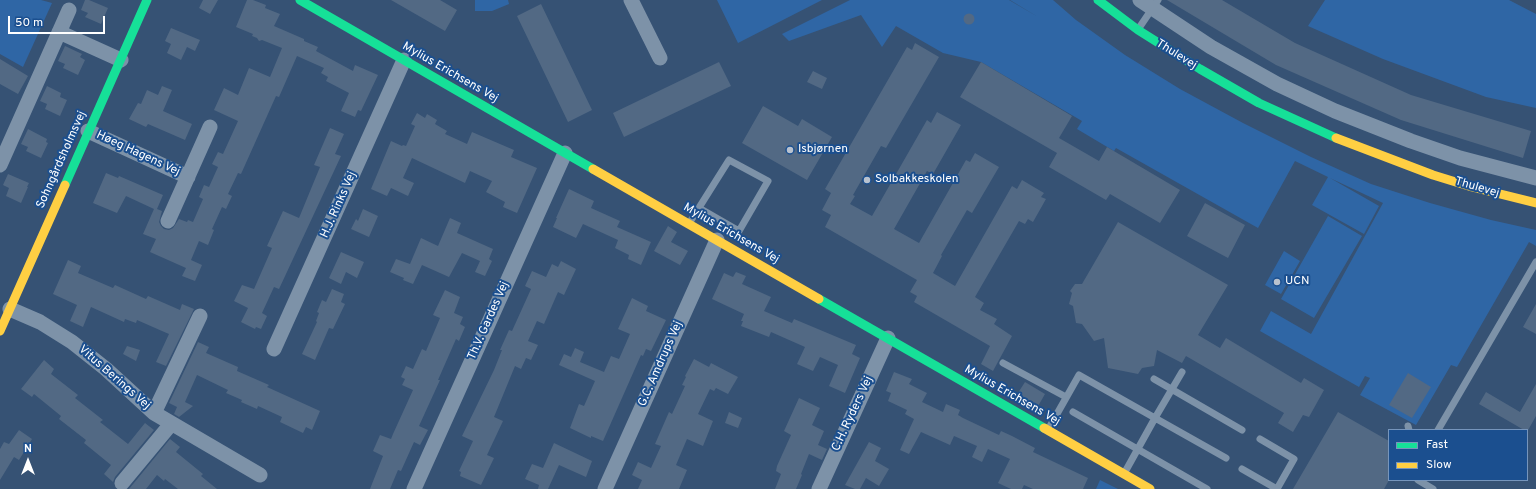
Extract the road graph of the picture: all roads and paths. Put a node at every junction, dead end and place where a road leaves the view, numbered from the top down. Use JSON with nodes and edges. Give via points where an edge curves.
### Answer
{"nodes":[{"id":1,"x":147,"y":0,"type":"edge"},
{"id":2,"x":300,"y":0,"type":"edge"},
{"id":3,"x":631,"y":0,"type":"edge"},
{"id":4,"x":1098,"y":0,"type":"edge"},
{"id":5,"x":1140,"y":0,"type":"edge"},
{"id":6,"x":1155,"y":5,"type":"edge"},
{"id":7,"x":69,"y":10,"type":"dead end"},
{"id":8,"x":1138,"y":30,"type":"junction"},
{"id":9,"x":59,"y":32,"type":"junction"},
{"id":10,"x":660,"y":58,"type":"dead end"},
{"id":11,"x":121,"y":60,"type":"junction"},
{"id":12,"x":404,"y":60,"type":"junction"},
{"id":13,"x":1270,"y":80,"type":"junction"},
{"id":14,"x":1259,"y":103,"type":"junction"},
{"id":15,"x":210,"y":127,"type":"dead end"},
{"id":16,"x":88,"y":131,"type":"junction"},
{"id":17,"x":1396,"y":136,"type":"junction"},
{"id":18,"x":565,"y":153,"type":"junction"},
{"id":19,"x":1388,"y":158,"type":"junction"},
{"id":20,"x":0,"y":163,"type":"edge"},
{"id":21,"x":188,"y":177,"type":"junction"},
{"id":22,"x":1531,"y":177,"type":"edge"},
{"id":23,"x":1521,"y":200,"type":"junction"},
{"id":24,"x":1536,"y":203,"type":"edge"},
{"id":25,"x":699,"y":208,"type":"junction"},
{"id":26,"x":168,"y":221,"type":"dead end"},
{"id":27,"x":689,"y":224,"type":"junction"},
{"id":28,"x":717,"y":240,"type":"junction"},
{"id":29,"x":1536,"y":262,"type":"edge"},
{"id":30,"x":10,"y":309,"type":"junction"},
{"id":31,"x":200,"y":316,"type":"dead end"},
{"id":32,"x":0,"y":331,"type":"edge"},
{"id":33,"x":888,"y":338,"type":"junction"},
{"id":34,"x":274,"y":349,"type":"dead end"},
{"id":35,"x":1003,"y":362,"type":"dead end"},
{"id":36,"x":1182,"y":372,"type":"dead end"},
{"id":37,"x":1154,"y":379,"type":"dead end"},
{"id":38,"x":1172,"y":390,"type":"junction"},
{"id":39,"x":1066,"y":397,"type":"junction"},
{"id":40,"x":1073,"y":412,"type":"dead end"},
{"id":41,"x":154,"y":413,"type":"junction"},
{"id":42,"x":1155,"y":418,"type":"junction"},
{"id":43,"x":171,"y":424,"type":"junction"},
{"id":44,"x":1439,"y":429,"type":"edge"},
{"id":45,"x":1048,"y":430,"type":"junction"},
{"id":46,"x":1242,"y":430,"type":"dead end"},
{"id":47,"x":1260,"y":439,"type":"dead end"},
{"id":48,"x":1138,"y":449,"type":"junction"},
{"id":49,"x":1226,"y":458,"type":"dead end"},
{"id":50,"x":1242,"y":469,"type":"dead end"},
{"id":51,"x":1124,"y":474,"type":"junction"},
{"id":52,"x":260,"y":475,"type":"dead end"},
{"id":53,"x":1420,"y":481,"type":"edge"},
{"id":54,"x":122,"y":483,"type":"dead end"},
{"id":55,"x":414,"y":489,"type":"edge"},
{"id":56,"x":605,"y":489,"type":"edge"},
{"id":57,"x":819,"y":489,"type":"edge"},
{"id":58,"x":1150,"y":489,"type":"edge"},
{"id":59,"x":1207,"y":489,"type":"edge"},
{"id":60,"x":1277,"y":489,"type":"edge"},
{"id":61,"x":1433,"y":489,"type":"edge"}],
"edges":[{"from":1,"to":11,"type":"street","name":"Sohngårdsholmsvej"},
{"from":2,"to":12,"type":"street","name":"Mylius Erichsens Vej"},
{"from":3,"to":10,"type":"street"},
{"from":4,"to":8,"type":"street","name":"Thulevej"},
{"from":5,"to":6,"type":"street","name":"Thulevej"},
{"from":6,"to":8,"type":"lane"},
{"from":6,"to":13,"type":"street","name":"Thulevej","via":[[1211,47]]},
{"from":7,"to":9,"type":"street"},
{"from":8,"to":14,"type":"street","name":"Thulevej"},
{"from":9,"to":11,"type":"street"},
{"from":9,"to":20,"type":"street"},
{"from":11,"to":16,"type":"street","name":"Sohngårdsholmsvej"},
{"from":12,"to":18,"type":"street","name":"Mylius Erichsens Vej"},
{"from":12,"to":34,"type":"street","name":"H.J. Rinks Vej"},
{"from":13,"to":14,"type":"street"},
{"from":13,"to":17,"type":"street","name":"Thulevej"},
{"from":14,"to":19,"type":"street","name":"Thulevej","via":[[1309,127]]},
{"from":15,"to":21,"type":"street","name":"Høeg Hagens Vej"},
{"from":16,"to":21,"type":"street","name":"Høeg Hagens Vej"},
{"from":16,"to":30,"type":"street","name":"Sohngårdsholmsvej"},
{"from":17,"to":19,"type":"street"},
{"from":17,"to":22,"type":"street","name":"Thulevej","via":[[1460,158]]},
{"from":18,"to":27,"type":"street","name":"Mylius Erichsens Vej"},
{"from":18,"to":55,"type":"street","name":"Th.V. Gardes Vej"},
{"from":19,"to":23,"type":"street","name":"Thulevej","via":[[1433,175]]},
{"from":21,"to":26,"type":"street","name":"Høeg Hagens Vej"},
{"from":22,"to":23,"type":"street","name":"Thulevej"},
{"from":23,"to":24,"type":"street","name":"Thulevej"},
{"from":25,"to":25,"type":"lane","via":[[729,160],[768,181],[739,231]]},
{"from":25,"to":27,"type":"lane"},
{"from":27,"to":28,"type":"street","name":"Mylius Erichsens Vej"},
{"from":28,"to":33,"type":"street","name":"Mylius Erichsens Vej"},
{"from":28,"to":56,"type":"street","name":"G.C. Amdrups Vej"},
{"from":29,"to":44,"type":"lane"},
{"from":30,"to":32,"type":"street","name":"Sohngårdsholmsvej"},
{"from":30,"to":41,"type":"street","name":"Vitus Berings Vej","via":[[40,322],[72,342]]},
{"from":31,"to":41,"type":"street","name":"Vitus Berings Vej"},
{"from":33,"to":45,"type":"street","name":"Mylius Erichsens Vej"},
{"from":33,"to":57,"type":"street","name":"C.H. Ryders Vej"},
{"from":35,"to":39,"type":"lane"},
{"from":36,"to":38,"type":"lane"},
{"from":37,"to":38,"type":"lane"},
{"from":38,"to":42,"type":"lane"},
{"from":38,"to":46,"type":"lane"},
{"from":39,"to":42,"type":"lane","via":[[1079,375]]},
{"from":39,"to":45,"type":"lane"},
{"from":40,"to":48,"type":"lane"},
{"from":41,"to":43,"type":"street","name":"Vitus Berings Vej"},
{"from":42,"to":48,"type":"lane"},
{"from":42,"to":49,"type":"lane"},
{"from":43,"to":52,"type":"street","name":"Vitus Berings Vej"},
{"from":43,"to":54,"type":"street"},
{"from":45,"to":51,"type":"street","name":"Mylius Erichsens Vej"},
{"from":47,"to":60,"type":"lane","via":[[1294,459]]},
{"from":48,"to":51,"type":"lane"},
{"from":48,"to":59,"type":"lane"},
{"from":50,"to":60,"type":"lane"},
{"from":51,"to":58,"type":"street","name":"Mylius Erichsens Vej"},
{"from":53,"to":61,"type":"lane"}]}
